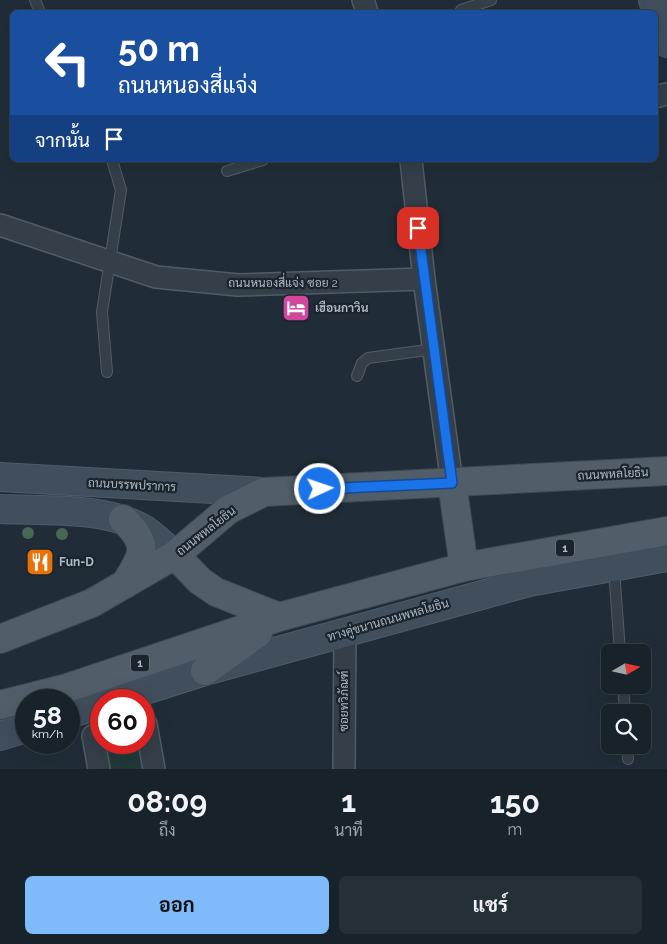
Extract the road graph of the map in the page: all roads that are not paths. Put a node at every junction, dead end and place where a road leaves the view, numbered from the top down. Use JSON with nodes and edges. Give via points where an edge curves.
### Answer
{"nodes":[{"id":1,"x":490,"y":0,"type":"edge"},
{"id":2,"x":461,"y":10,"type":"edge"},
{"id":3,"x":658,"y":15,"type":"edge"},
{"id":4,"x":667,"y":43,"type":"edge"},
{"id":5,"x":113,"y":162,"type":"edge"},
{"id":6,"x":257,"y":162,"type":"edge"},
{"id":7,"x":411,"y":162,"type":"edge"},
{"id":8,"x":228,"y":171,"type":"dead end"},
{"id":9,"x":0,"y":225,"type":"edge"},
{"id":10,"x":110,"y":263,"type":"junction"},
{"id":11,"x":424,"y":279,"type":"junction"},
{"id":12,"x":434,"y":350,"type":"junction"},
{"id":13,"x":107,"y":372,"type":"dead end"},
{"id":14,"x":357,"y":376,"type":"dead end"},
{"id":15,"x":667,"y":471,"type":"edge"},
{"id":16,"x":0,"y":477,"type":"edge"},
{"id":17,"x":452,"y":483,"type":"junction"},
{"id":18,"x":264,"y":492,"type":"junction"},
{"id":19,"x":0,"y":509,"type":"edge"},
{"id":20,"x":123,"y":519,"type":"junction"},
{"id":21,"x":667,"y":531,"type":"edge"},
{"id":22,"x":174,"y":555,"type":"junction"},
{"id":23,"x":667,"y":557,"type":"edge"},
{"id":24,"x":614,"y":565,"type":"junction"},
{"id":25,"x":464,"y":566,"type":"junction"},
{"id":26,"x":124,"y":585,"type":"junction"},
{"id":27,"x":279,"y":617,"type":"junction"},
{"id":28,"x":345,"y":632,"type":"junction"},
{"id":29,"x":0,"y":639,"type":"edge"},
{"id":30,"x":619,"y":644,"type":"edge"},
{"id":31,"x":205,"y":672,"type":"junction"},
{"id":32,"x":149,"y":689,"type":"edge"},
{"id":33,"x":0,"y":705,"type":"edge"},
{"id":34,"x":15,"y":731,"type":"edge"},
{"id":35,"x":0,"y":736,"type":"edge"},
{"id":36,"x":96,"y":754,"type":"edge"},
{"id":37,"x":151,"y":754,"type":"edge"},
{"id":38,"x":628,"y":754,"type":"edge"},
{"id":39,"x":628,"y":759,"type":"dead end"},
{"id":40,"x":99,"y":769,"type":"edge"},
{"id":41,"x":154,"y":769,"type":"edge"},
{"id":42,"x":344,"y":769,"type":"edge"}],
"edges":[{"from":1,"to":2,"type":"lane"},
{"from":3,"to":4,"type":"main road"},
{"from":5,"to":10,"type":"lane","via":[[121,190]]},
{"from":6,"to":8,"type":"lane"},
{"from":7,"to":11,"type":"street"},
{"from":9,"to":10,"type":"street","name":"ถนนหนองสี่แจ่ง ซอย 2"},
{"from":10,"to":11,"type":"street","name":"ถนนหนองสี่แจ่ง ซอย 2","via":[[156,277],[238,285]]},
{"from":10,"to":13,"type":"lane","via":[[102,312]]},
{"from":11,"to":12,"type":"street"},
{"from":12,"to":14,"type":"lane","via":[[368,358],[362,363]]},
{"from":12,"to":17,"type":"street"},
{"from":15,"to":17,"type":"main road","name":"ถนนพหลโยธิน"},
{"from":16,"to":18,"type":"main road","name":"ถนนบรรพปราการ"},
{"from":17,"to":18,"type":"main road","name":"ถนนพหลโยธิน"},
{"from":17,"to":25,"type":"main road"},
{"from":18,"to":22,"type":"main road","name":"ถนนพหลโยธิน","via":[[228,510]]},
{"from":19,"to":20,"type":"main road","via":[[106,514]]},
{"from":20,"to":22,"type":"main road","via":[[145,530]]},
{"from":20,"to":26,"type":"main road","via":[[136,532],[142,547],[142,558]]},
{"from":21,"to":25,"type":"main road","number":"1"},
{"from":22,"to":26,"type":"main road","name":"ถนนพหลโยธิน"},
{"from":22,"to":27,"type":"main road","via":[[216,592]]},
{"from":23,"to":24,"type":"main road","name":"ทางคู่ขนานถนนพหลโยธิน","number":"1"},
{"from":24,"to":28,"type":"main road","name":"ทางคู่ขนานถนนพหลโยธิน","number":"1","via":[[529,582]]},
{"from":24,"to":30,"type":"lane"},
{"from":25,"to":27,"type":"main road","number":"1"},
{"from":26,"to":29,"type":"main road","name":"ถนนพหลโยธิน","via":[[92,603]]},
{"from":27,"to":31,"type":"main road"},
{"from":27,"to":33,"type":"main road","number":"1","via":[[67,688]]},
{"from":28,"to":31,"type":"main road","name":"ทางคู่ขนานถนนพหลโยธิน","number":"1"},
{"from":28,"to":42,"type":"street","name":"ซอยทวิภัณฑ์"},
{"from":31,"to":32,"type":"main road","name":"ทางคู่ขนานถนนพหลโยธิน","number":"1"},
{"from":34,"to":35,"type":"main road"},
{"from":36,"to":40,"type":"street"},
{"from":37,"to":41,"type":"street"},
{"from":38,"to":39,"type":"lane"}]}
